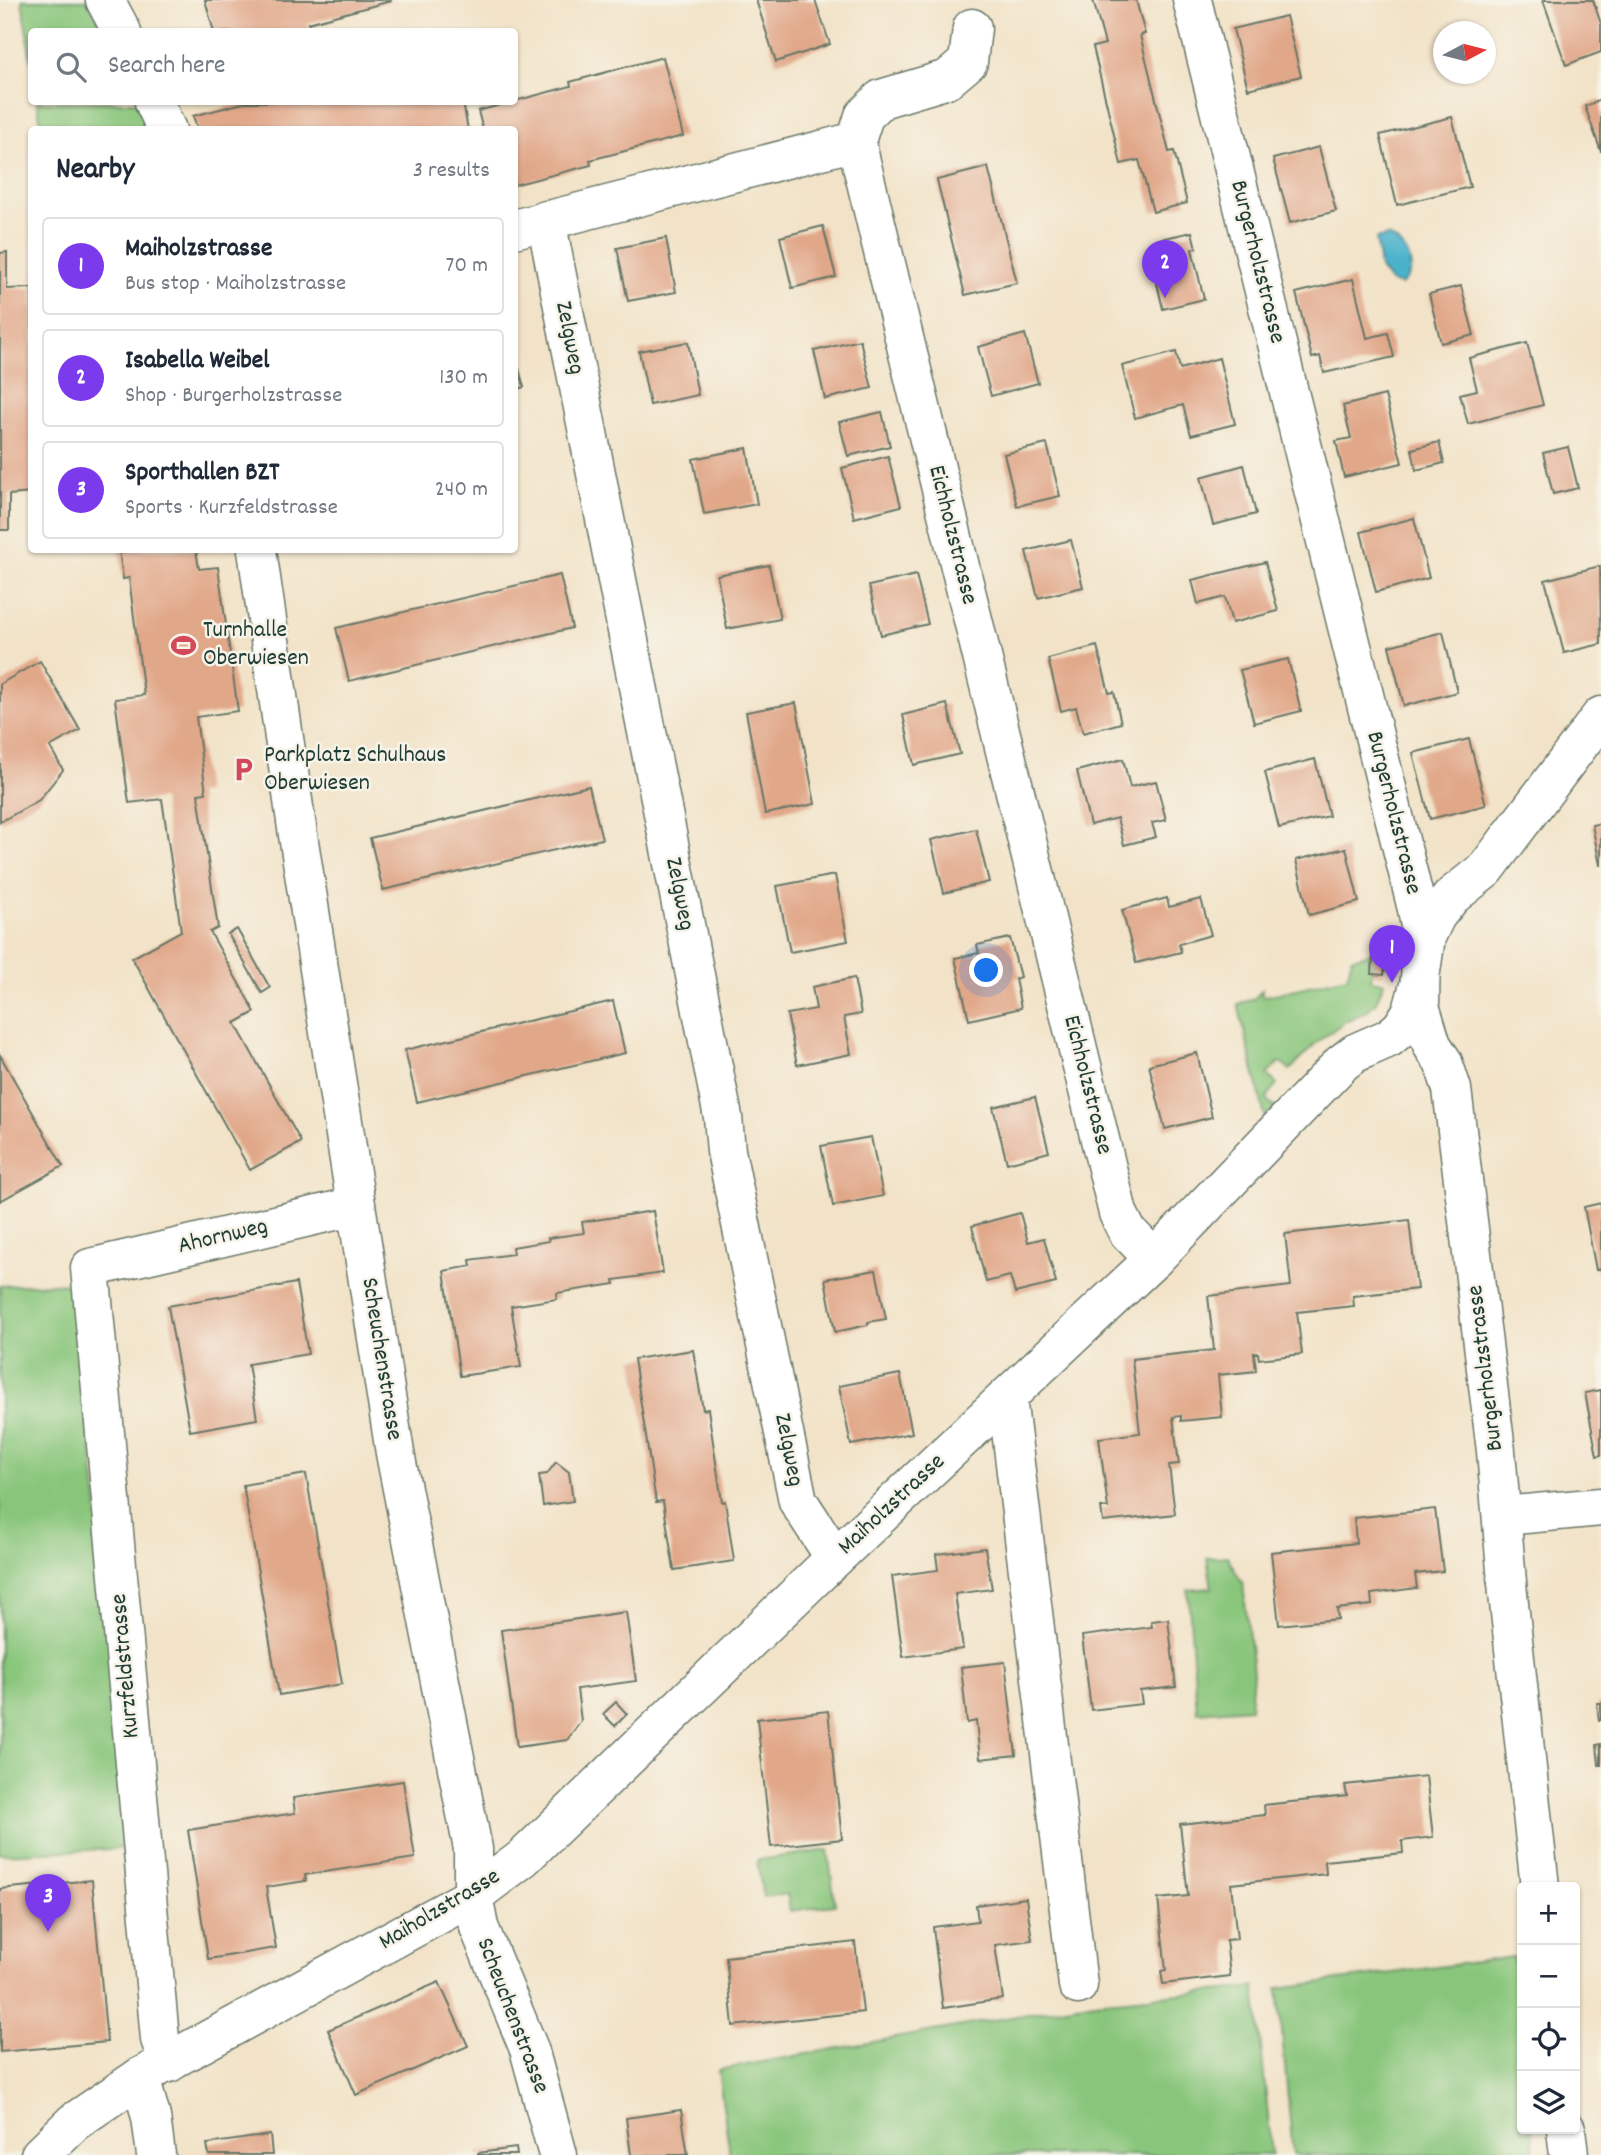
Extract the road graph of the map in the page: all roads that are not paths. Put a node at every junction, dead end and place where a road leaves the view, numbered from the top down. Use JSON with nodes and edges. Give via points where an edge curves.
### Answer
{"nodes":[{"id":1,"x":105,"y":0,"type":"edge"},
{"id":2,"x":1192,"y":0,"type":"edge"},
{"id":3,"x":972,"y":27,"type":"dead end"},
{"id":4,"x":120,"y":28,"type":"edge"},
{"id":5,"x":155,"y":105,"type":"edge"},
{"id":6,"x":165,"y":126,"type":"edge"},
{"id":7,"x":856,"y":141,"type":"junction"},
{"id":8,"x":530,"y":225,"type":"edge"},
{"id":9,"x":257,"y":553,"type":"edge"},
{"id":10,"x":1601,"y":716,"type":"edge"},
{"id":11,"x":1419,"y":985,"type":"junction"},
{"id":12,"x":356,"y":1206,"type":"junction"},
{"id":13,"x":1154,"y":1259,"type":"junction"},
{"id":14,"x":90,"y":1268,"type":"joint"},
{"id":15,"x":1007,"y":1397,"type":"junction"},
{"id":16,"x":1601,"y":1507,"type":"edge"},
{"id":17,"x":1503,"y":1516,"type":"junction"},
{"id":18,"x":835,"y":1558,"type":"junction"},
{"id":19,"x":1539,"y":1882,"type":"edge"},
{"id":20,"x":474,"y":1896,"type":"junction"},
{"id":21,"x":1078,"y":1985,"type":"dead end"},
{"id":22,"x":155,"y":2070,"type":"junction"},
{"id":23,"x":1567,"y":2134,"type":"edge"},
{"id":24,"x":40,"y":2155,"type":"edge"},
{"id":25,"x":156,"y":2155,"type":"edge"},
{"id":26,"x":558,"y":2155,"type":"edge"},
{"id":27,"x":1569,"y":2155,"type":"edge"}],
"edges":[{"from":1,"to":4,"type":"street"},
{"from":2,"to":11,"type":"street","name":"Burgerholzstrasse","via":[[1417,909]]},
{"from":3,"to":7,"type":"street","via":[[968,62],[948,79],[881,99],[864,116]]},
{"from":5,"to":6,"type":"street"},
{"from":7,"to":8,"type":"street"},
{"from":7,"to":13,"type":"street","name":"Eichholzstrasse","via":[[1118,1213],[1127,1231]]},
{"from":8,"to":18,"type":"street","name":"Zelgweg","via":[[723,1117],[726,1151],[798,1501]]},
{"from":9,"to":12,"type":"street","name":"Scheuchenstrasse"},
{"from":10,"to":11,"type":"street","name":"Maiholzstrasse","via":[[1486,869],[1452,896],[1436,916],[1426,937]]},
{"from":11,"to":13,"type":"street","name":"Maiholzstrasse","via":[[1412,1011],[1401,1028],[1342,1063]]},
{"from":11,"to":17,"type":"street","name":"Burgerholzstrasse","via":[[1424,1023],[1452,1089]]},
{"from":12,"to":14,"type":"street","name":"Ahornweg"},
{"from":12,"to":20,"type":"street","name":"Scheuchenstrasse","via":[[395,1453],[473,1849]]},
{"from":13,"to":15,"type":"street","name":"Maiholzstrasse"},
{"from":14,"to":22,"type":"street","name":"Kurzfeldstrasse","via":[[160,2039]]},
{"from":15,"to":18,"type":"street","name":"Maiholzstrasse"},
{"from":15,"to":21,"type":"street"},
{"from":16,"to":17,"type":"street"},
{"from":17,"to":19,"type":"street","name":"Burgerholzstrasse"},
{"from":18,"to":20,"type":"street","name":"Maiholzstrasse","via":[[523,1858]]},
{"from":20,"to":22,"type":"street","name":"Maiholzstrasse"},
{"from":20,"to":26,"type":"street","name":"Scheuchenstrasse","via":[[479,1927],[529,2049]]},
{"from":22,"to":24,"type":"street","name":"Maiholzstrasse","via":[[74,2122]]},
{"from":22,"to":25,"type":"street","name":"Kurzfeldstrasse","via":[[150,2117]]},
{"from":23,"to":27,"type":"street"}]}
